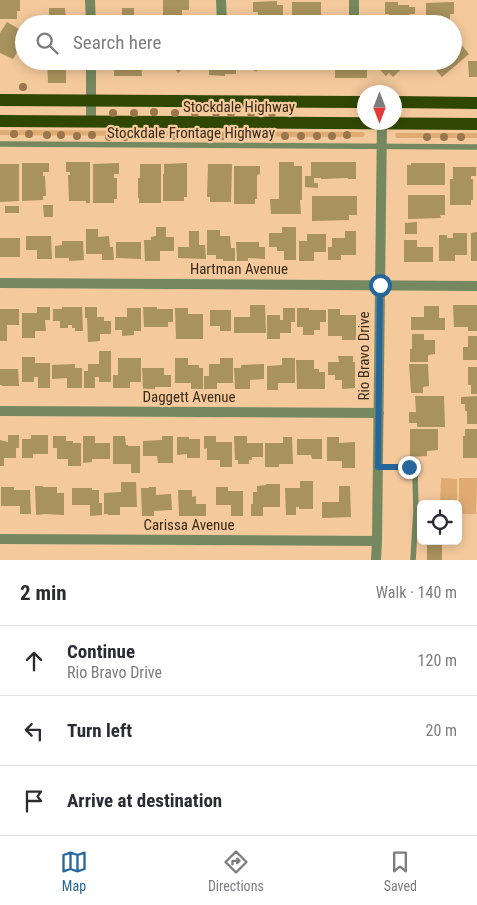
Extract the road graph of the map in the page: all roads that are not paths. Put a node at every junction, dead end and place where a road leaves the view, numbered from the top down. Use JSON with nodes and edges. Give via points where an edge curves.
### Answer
{"nodes":[{"id":1,"x":90,"y":0,"type":"edge"},
{"id":2,"x":221,"y":0,"type":"edge"},
{"id":3,"x":354,"y":0,"type":"edge"},
{"id":4,"x":90,"y":15,"type":"edge"},
{"id":5,"x":222,"y":15,"type":"edge"},
{"id":6,"x":354,"y":15,"type":"edge"},
{"id":7,"x":91,"y":70,"type":"edge"},
{"id":8,"x":0,"y":100,"type":"edge"},
{"id":9,"x":91,"y":100,"type":"junction"},
{"id":10,"x":357,"y":102,"type":"edge"},
{"id":11,"x":402,"y":102,"type":"edge"},
{"id":12,"x":477,"y":103,"type":"edge"},
{"id":13,"x":0,"y":121,"type":"edge"},
{"id":14,"x":91,"y":122,"type":"junction"},
{"id":15,"x":357,"y":123,"type":"edge"},
{"id":16,"x":402,"y":123,"type":"edge"},
{"id":17,"x":477,"y":124,"type":"edge"},
{"id":18,"x":382,"y":130,"type":"edge"},
{"id":19,"x":0,"y":144,"type":"edge"},
{"id":20,"x":382,"y":146,"type":"junction"},
{"id":21,"x":477,"y":147,"type":"edge"},
{"id":22,"x":0,"y":283,"type":"edge"},
{"id":23,"x":380,"y":285,"type":"junction"},
{"id":24,"x":477,"y":286,"type":"edge"},
{"id":25,"x":0,"y":411,"type":"edge"},
{"id":26,"x":379,"y":413,"type":"junction"},
{"id":27,"x":378,"y":467,"type":"junction"},
{"id":28,"x":0,"y":539,"type":"edge"},
{"id":29,"x":377,"y":541,"type":"junction"},
{"id":30,"x":376,"y":560,"type":"edge"},
{"id":31,"x":413,"y":560,"type":"edge"}],
"edges":[{"from":1,"to":4,"type":"street"},
{"from":2,"to":5,"type":"street"},
{"from":3,"to":6,"type":"street"},
{"from":7,"to":9,"type":"street"},
{"from":8,"to":9,"type":"main road","name":"Stockdale Highway"},
{"from":9,"to":10,"type":"main road","name":"Stockdale Highway"},
{"from":9,"to":14,"type":"street"},
{"from":11,"to":12,"type":"main road"},
{"from":13,"to":14,"type":"main road","name":"Stockdale Highway"},
{"from":14,"to":15,"type":"main road","name":"Stockdale Highway"},
{"from":16,"to":17,"type":"main road","name":"Stockdale Highway"},
{"from":18,"to":20,"type":"street","name":"Rio Bravo Drive"},
{"from":19,"to":20,"type":"lane","name":"Stockdale Frontage Highway"},
{"from":20,"to":21,"type":"lane","name":"Stockdale Frontage Highway"},
{"from":20,"to":23,"type":"street","name":"Rio Bravo Drive"},
{"from":22,"to":23,"type":"street","name":"Hartman Avenue"},
{"from":23,"to":24,"type":"street","name":"Hartman Avenue"},
{"from":23,"to":26,"type":"street","name":"Rio Bravo Drive"},
{"from":25,"to":26,"type":"street","name":"Daggett Avenue"},
{"from":26,"to":27,"type":"street","name":"Rio Bravo Drive"},
{"from":27,"to":29,"type":"street","name":"Rio Bravo Drive"},
{"from":27,"to":31,"type":"lane","via":[[409,467],[415,475]]},
{"from":28,"to":29,"type":"street","name":"Carissa Avenue"},
{"from":29,"to":30,"type":"street","name":"Rio Bravo Drive"}]}
